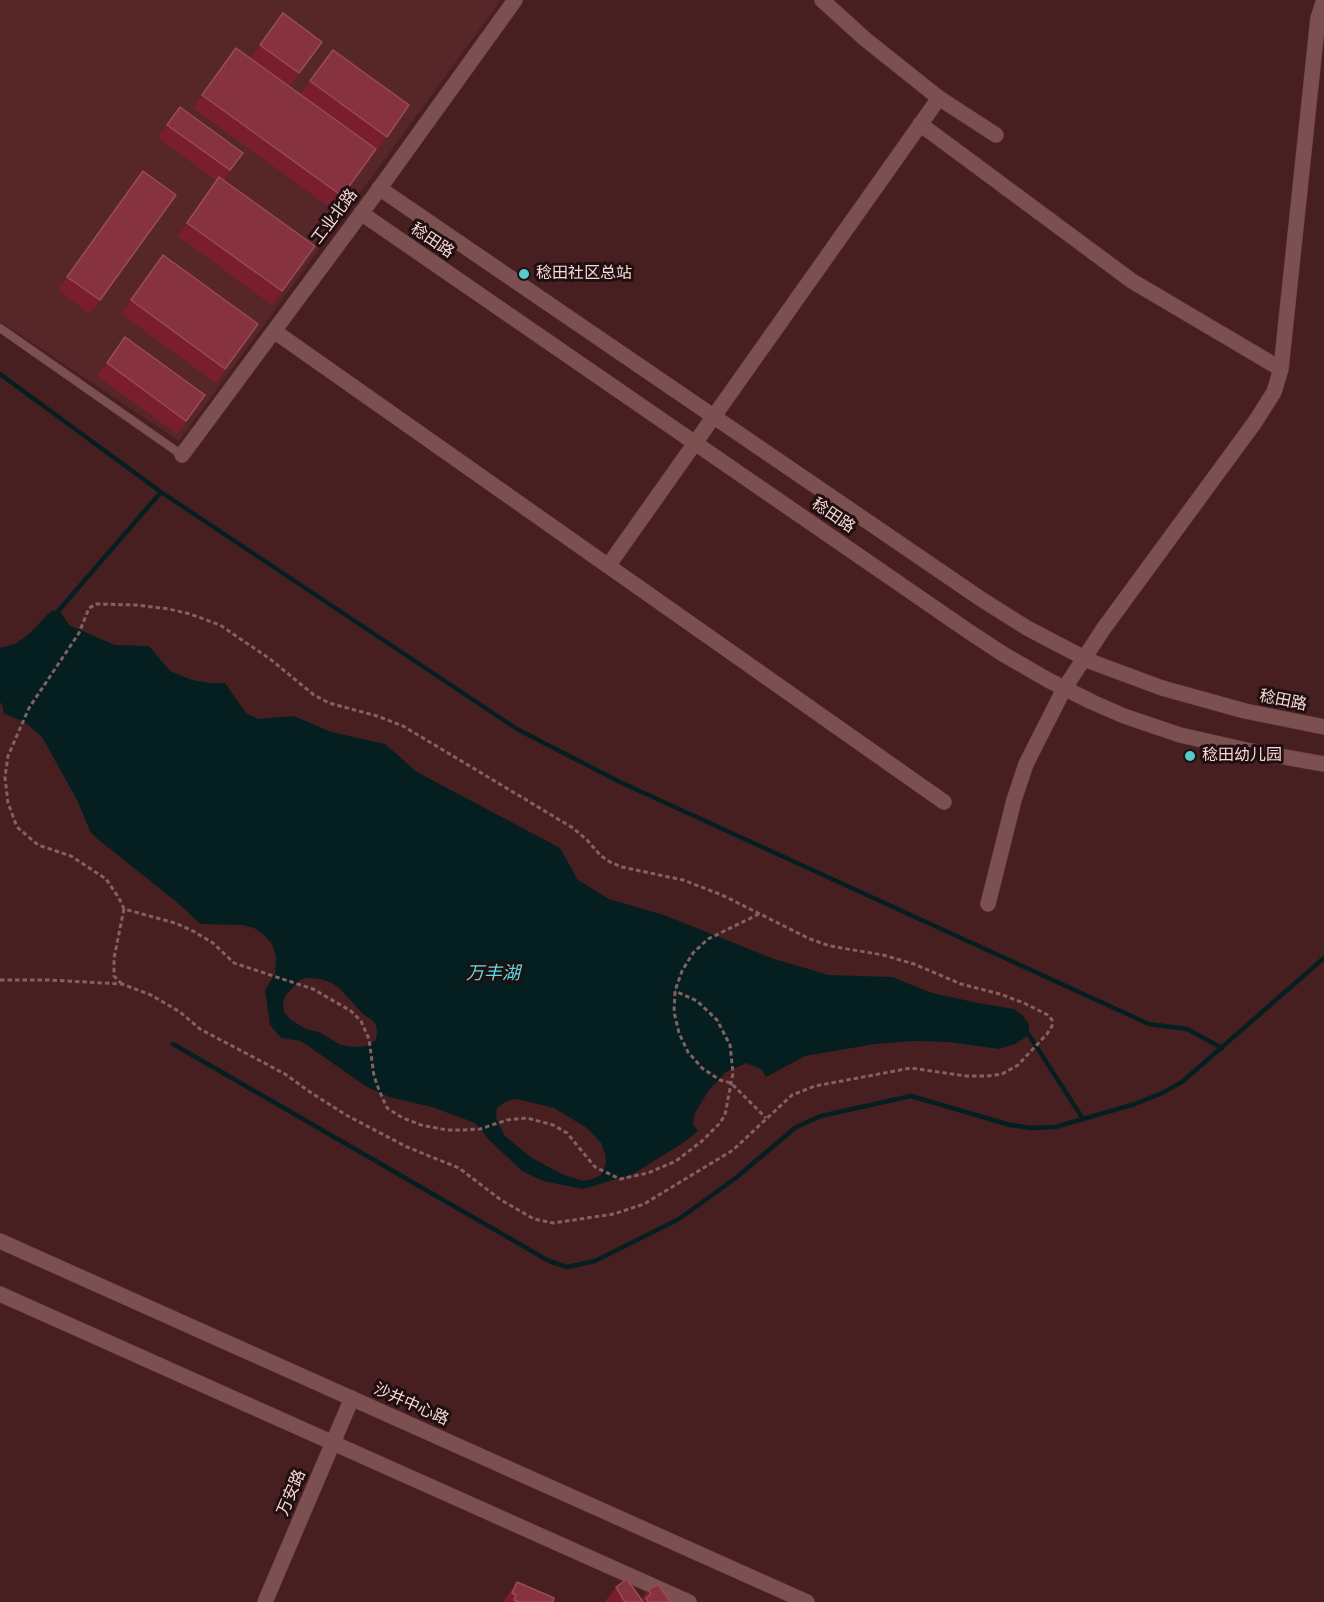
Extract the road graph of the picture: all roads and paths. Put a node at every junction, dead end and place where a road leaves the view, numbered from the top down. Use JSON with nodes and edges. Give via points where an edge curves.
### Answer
{"nodes":[{"id":1,"x":515,"y":0,"type":"edge"},
{"id":2,"x":822,"y":0,"type":"edge"},
{"id":3,"x":1324,"y":0,"type":"edge"},
{"id":4,"x":939,"y":98,"type":"junction"},
{"id":5,"x":920,"y":124,"type":"junction"},
{"id":6,"x":996,"y":135,"type":"dead end"},
{"id":7,"x":379,"y":188,"type":"junction"},
{"id":8,"x":361,"y":213,"type":"junction"},
{"id":9,"x":0,"y":328,"type":"edge"},
{"id":10,"x":274,"y":331,"type":"junction"},
{"id":11,"x":1281,"y":369,"type":"junction"},
{"id":12,"x":714,"y":416,"type":"junction"},
{"id":13,"x":694,"y":443,"type":"junction"},
{"id":14,"x":182,"y":455,"type":"joint"},
{"id":15,"x":608,"y":566,"type":"junction"},
{"id":16,"x":1083,"y":658,"type":"junction"},
{"id":17,"x":1064,"y":688,"type":"junction"},
{"id":18,"x":1324,"y":727,"type":"edge"},
{"id":19,"x":1324,"y":764,"type":"edge"},
{"id":20,"x":0,"y":777,"type":"edge"},
{"id":21,"x":5,"y":777,"type":"junction"},
{"id":22,"x":944,"y":802,"type":"dead end"},
{"id":23,"x":988,"y":904,"type":"dead end"},
{"id":24,"x":124,"y":909,"type":"junction"},
{"id":25,"x":760,"y":913,"type":"junction"},
{"id":26,"x":0,"y":981,"type":"edge"},
{"id":27,"x":122,"y":984,"type":"junction"},
{"id":28,"x":675,"y":991,"type":"junction"},
{"id":29,"x":731,"y":1083,"type":"junction"},
{"id":30,"x":766,"y":1118,"type":"junction"},
{"id":31,"x":0,"y":1241,"type":"edge"},
{"id":32,"x":0,"y":1294,"type":"edge"},
{"id":33,"x":352,"y":1398,"type":"junction"},
{"id":34,"x":333,"y":1443,"type":"junction"},
{"id":35,"x":265,"y":1602,"type":"edge"},
{"id":36,"x":689,"y":1602,"type":"edge"},
{"id":37,"x":807,"y":1602,"type":"edge"}],
"edges":[{"from":1,"to":7,"type":"street","name":"工业北路"},
{"from":2,"to":4,"type":"street"},
{"from":3,"to":11,"type":"street","via":[[1317,18]]},
{"from":4,"to":5,"type":"street"},
{"from":4,"to":6,"type":"street"},
{"from":5,"to":11,"type":"street","via":[[1132,280]]},
{"from":5,"to":12,"type":"street"},
{"from":7,"to":8,"type":"street","name":"工业北路"},
{"from":7,"to":12,"type":"street","name":"稔田路"},
{"from":8,"to":10,"type":"street","name":"工业北路"},
{"from":8,"to":13,"type":"street","name":"稔田路"},
{"from":9,"to":14,"type":"lane"},
{"from":10,"to":14,"type":"street","name":"工业北路"},
{"from":10,"to":15,"type":"street"},
{"from":11,"to":16,"type":"street","via":[[1274,392],[1255,422]]},
{"from":12,"to":13,"type":"street"},
{"from":12,"to":16,"type":"street","name":"稔田路","via":[[981,599]]},
{"from":13,"to":15,"type":"street"},
{"from":13,"to":17,"type":"street","name":"稔田路","via":[[987,643]]},
{"from":15,"to":22,"type":"street"},
{"from":16,"to":17,"type":"street"},
{"from":16,"to":18,"type":"street","name":"稔田路","via":[[1190,697]]},
{"from":17,"to":19,"type":"street","name":"稔田路","via":[[1124,716],[1180,735]]},
{"from":17,"to":23,"type":"street","via":[[1026,764]]},
{"from":20,"to":21,"type":"path"},
{"from":21,"to":24,"type":"path","via":[[8,803],[17,827],[38,845],[71,856],[106,879]]},
{"from":21,"to":25,"type":"path","via":[[8,756],[29,708],[79,633],[89,609],[96,604],[169,609],[219,625],[329,703],[403,726],[573,828],[610,862],[683,880]]},
{"from":24,"to":27,"type":"path","via":[[114,958],[114,976]]},
{"from":24,"to":29,"type":"path","via":[[193,931],[234,963],[313,989],[351,1011],[369,1039],[374,1076],[387,1108],[421,1125],[447,1130],[480,1129],[527,1118],[553,1125],[567,1133],[595,1167],[620,1179],[676,1161],[702,1141],[725,1115]]},
{"from":25,"to":28,"type":"path","via":[[708,939],[693,953]]},
{"from":25,"to":30,"type":"path","via":[[810,939],[914,964],[961,984],[1024,1003],[1052,1020],[1047,1034],[1018,1065],[1002,1074],[966,1076],[911,1068],[874,1074],[815,1086],[792,1095]]},
{"from":26,"to":27,"type":"path"},
{"from":27,"to":30,"type":"path","via":[[151,995],[200,1029],[285,1074],[387,1138],[459,1168],[501,1200],[534,1219],[553,1223],[614,1214],[644,1204],[733,1149]]},
{"from":28,"to":29,"type":"path","via":[[674,1012],[688,1052],[702,1068]]},
{"from":28,"to":29,"type":"path","via":[[697,1001],[717,1020],[730,1045]]},
{"from":29,"to":30,"type":"path"},
{"from":31,"to":33,"type":"street","name":"沙井中心路"},
{"from":32,"to":34,"type":"street"},
{"from":33,"to":34,"type":"street","name":"万安路"},
{"from":33,"to":37,"type":"street","name":"沙井中心路"},
{"from":34,"to":35,"type":"street","name":"万安路"},
{"from":34,"to":36,"type":"street"}]}
